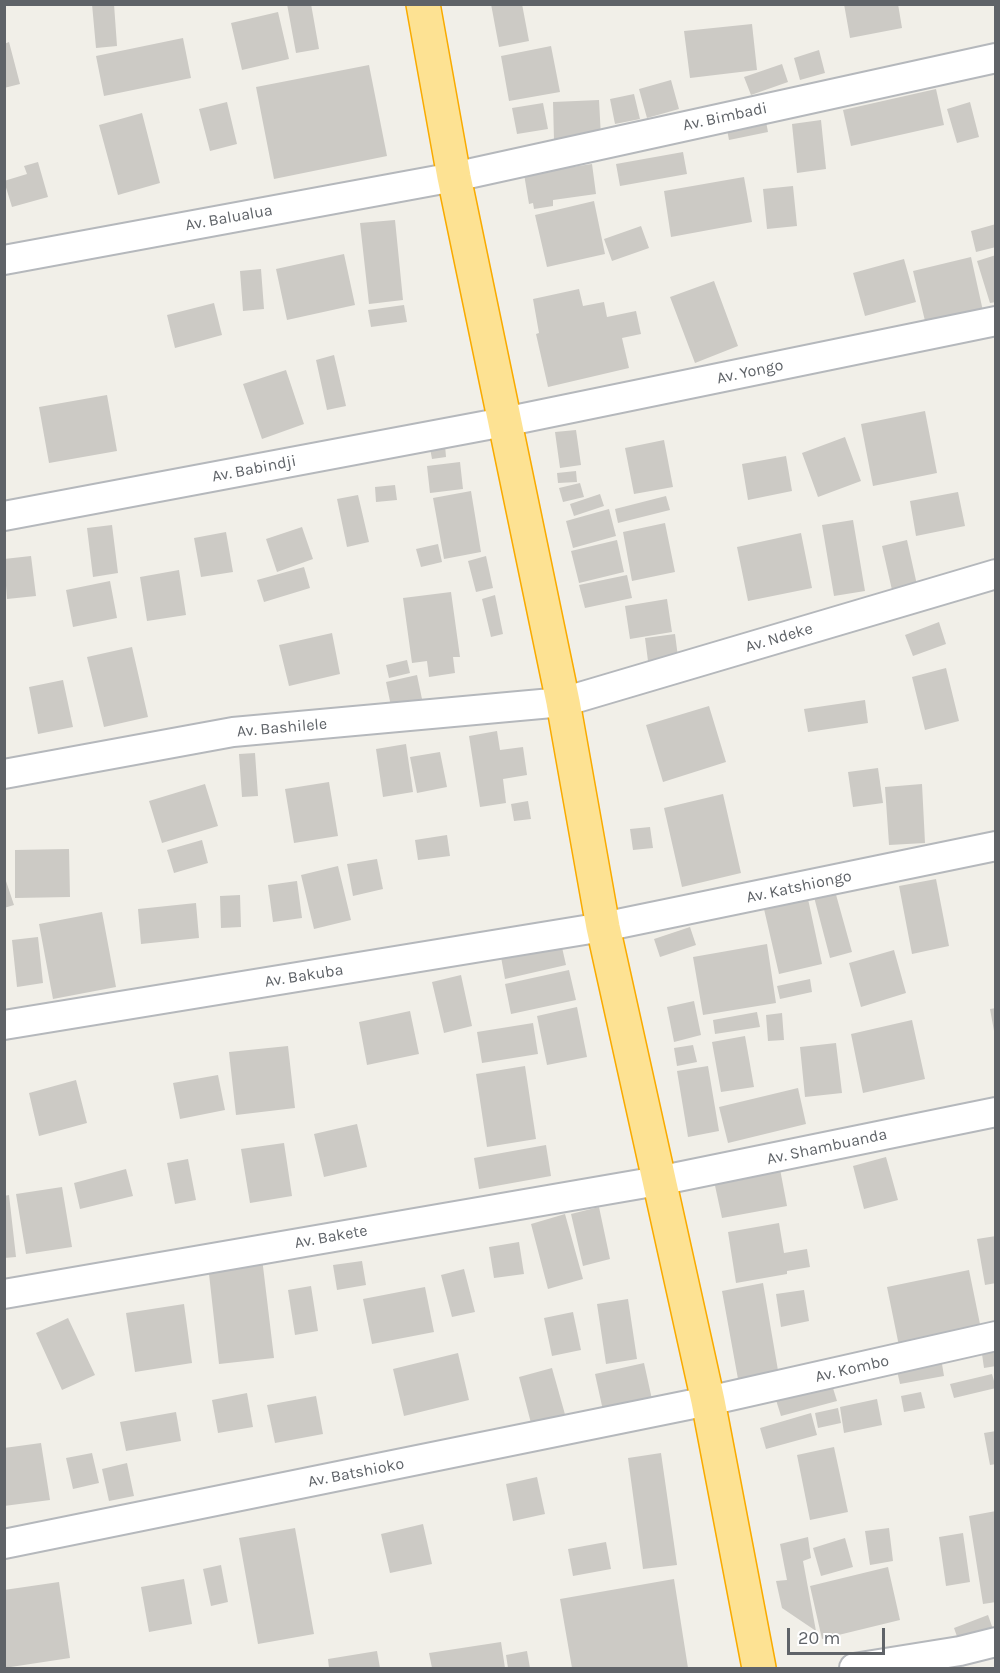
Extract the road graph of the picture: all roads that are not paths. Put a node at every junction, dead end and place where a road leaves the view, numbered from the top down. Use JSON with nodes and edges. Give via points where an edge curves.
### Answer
{"nodes":[{"id":1,"x":423,"y":4,"type":"edge"},
{"id":2,"x":996,"y":58,"type":"edge"},
{"id":3,"x":454,"y":177,"type":"junction"},
{"id":4,"x":4,"y":260,"type":"edge"},
{"id":5,"x":996,"y":321,"type":"edge"},
{"id":6,"x":504,"y":422,"type":"junction"},
{"id":7,"x":4,"y":516,"type":"edge"},
{"id":8,"x":996,"y":574,"type":"edge"},
{"id":9,"x":562,"y":702,"type":"junction"},
{"id":10,"x":4,"y":774,"type":"edge"},
{"id":11,"x":996,"y":846,"type":"edge"},
{"id":12,"x":603,"y":927,"type":"junction"},
{"id":13,"x":4,"y":1025,"type":"edge"},
{"id":14,"x":996,"y":1112,"type":"edge"},
{"id":15,"x":658,"y":1181,"type":"junction"},
{"id":16,"x":4,"y":1294,"type":"edge"},
{"id":17,"x":996,"y":1336,"type":"edge"},
{"id":18,"x":708,"y":1401,"type":"junction"},
{"id":19,"x":4,"y":1544,"type":"edge"},
{"id":20,"x":996,"y":1642,"type":"edge"},
{"id":21,"x":759,"y":1668,"type":"edge"},
{"id":22,"x":854,"y":1668,"type":"edge"}],
"edges":[{"from":1,"to":3,"type":"highway"},
{"from":2,"to":3,"type":"street","name":"Av. Bimbadi"},
{"from":3,"to":4,"type":"street","name":"Av. Balualua"},
{"from":3,"to":6,"type":"highway"},
{"from":5,"to":6,"type":"street","name":"Av. Yongo"},
{"from":6,"to":7,"type":"street","name":"Av. Babindji"},
{"from":6,"to":9,"type":"highway"},
{"from":8,"to":9,"type":"street","name":"Av. Ndeke"},
{"from":9,"to":10,"type":"street","name":"Av. Bashilele","via":[[233,732]]},
{"from":9,"to":12,"type":"highway"},
{"from":11,"to":12,"type":"street","name":"Av. Katshiongo"},
{"from":12,"to":13,"type":"street","name":"Av. Bakuba"},
{"from":12,"to":15,"type":"highway"},
{"from":14,"to":15,"type":"street","name":"Av. Shambuanda"},
{"from":15,"to":16,"type":"street","name":"Av. Bakete"},
{"from":15,"to":18,"type":"highway"},
{"from":17,"to":18,"type":"street","name":"Av. Kombo"},
{"from":18,"to":19,"type":"street","name":"Av. Batshioko"},
{"from":18,"to":21,"type":"highway"},
{"from":20,"to":22,"type":"street"}]}
